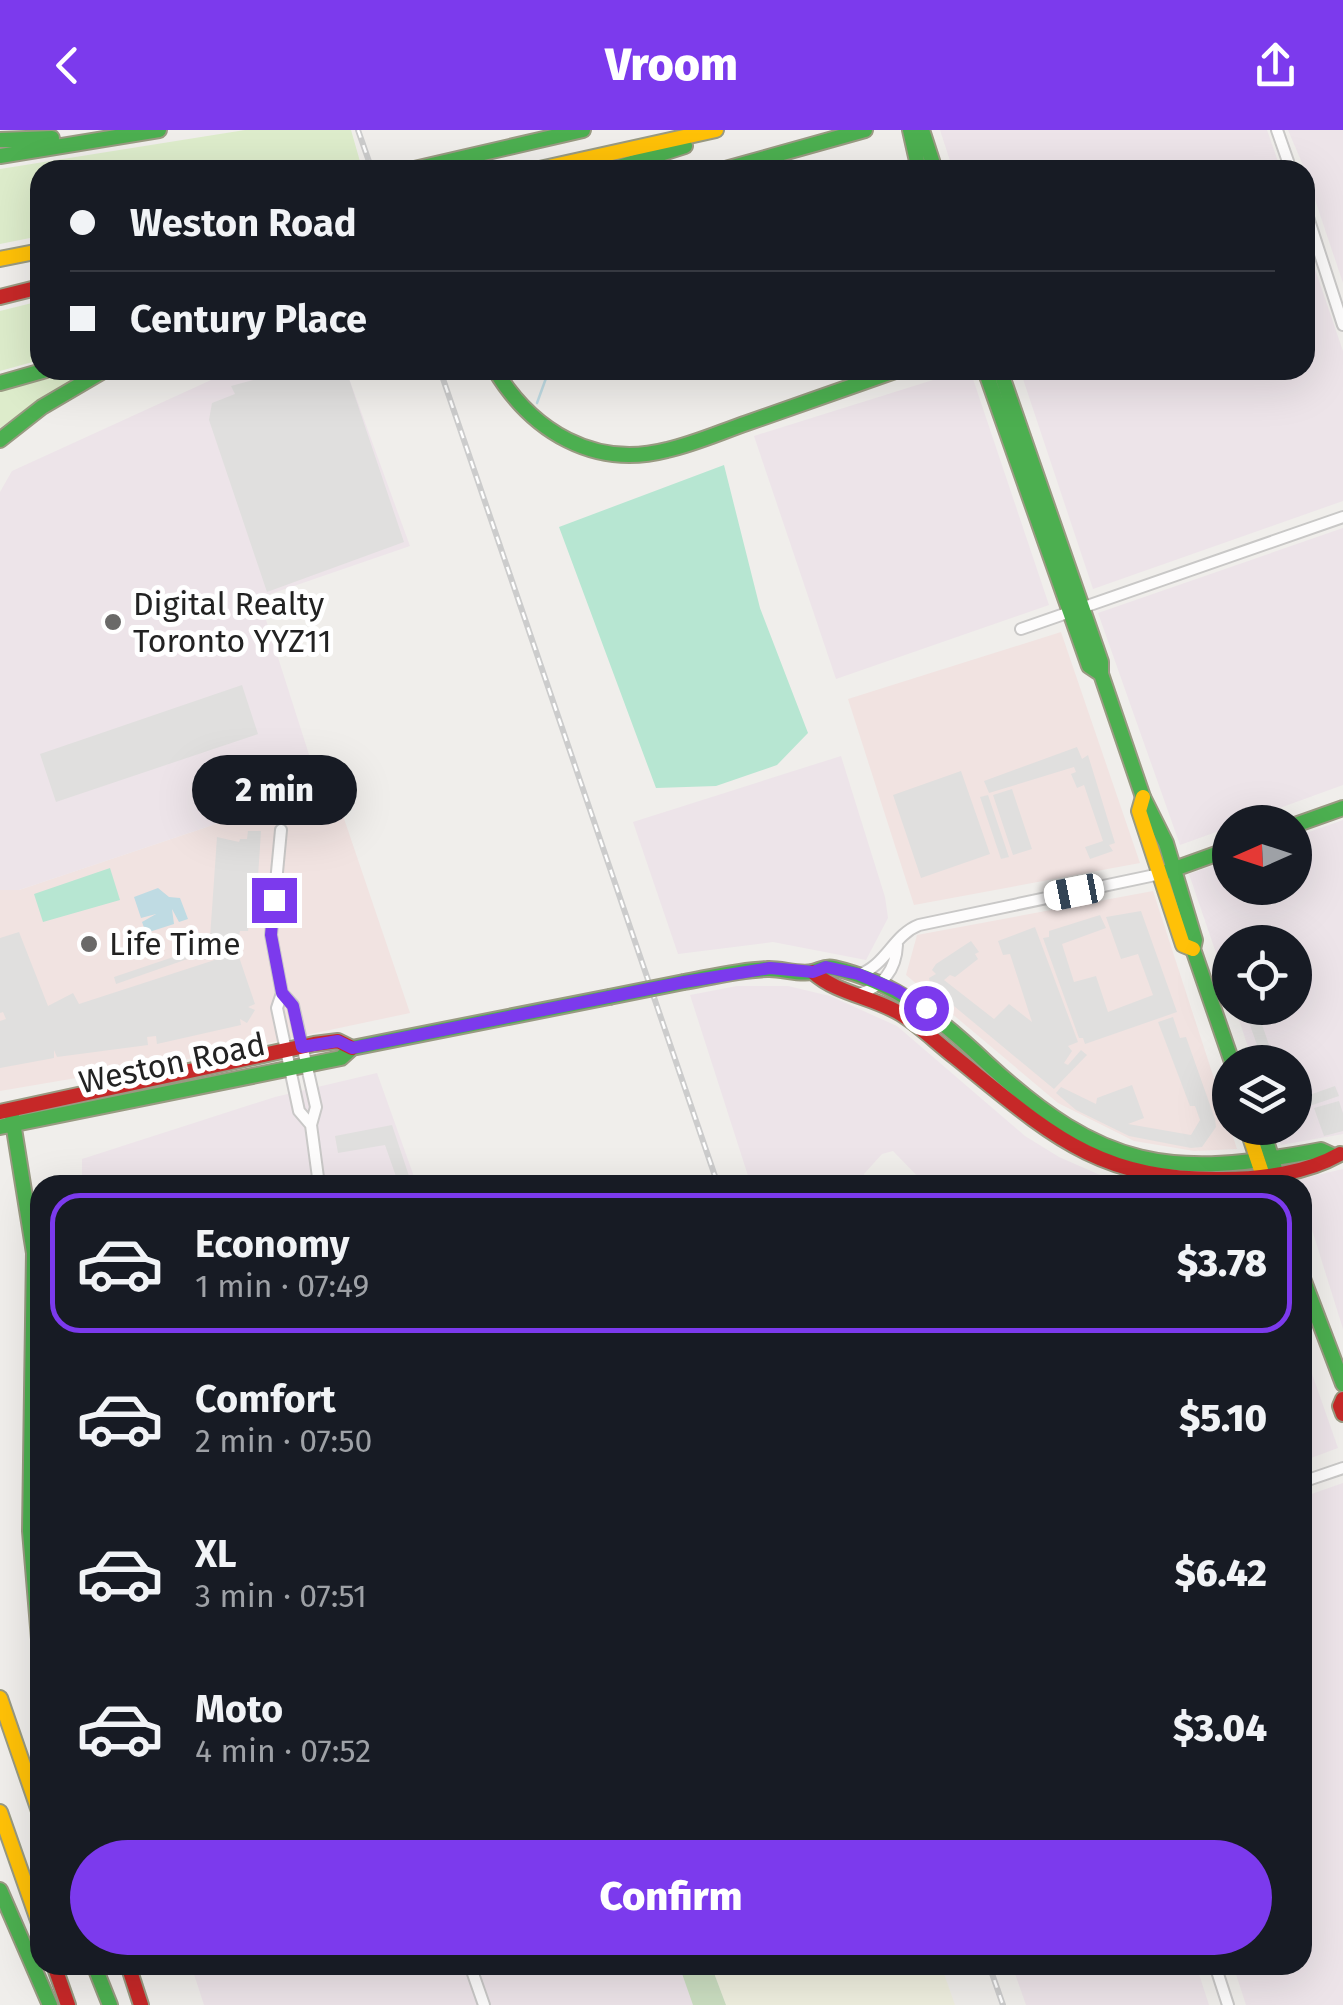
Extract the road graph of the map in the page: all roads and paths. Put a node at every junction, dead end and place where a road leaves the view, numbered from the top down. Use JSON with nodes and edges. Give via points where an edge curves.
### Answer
{"nodes":[{"id":1,"x":159,"y":130,"type":"edge"},
{"id":2,"x":583,"y":130,"type":"edge"},
{"id":3,"x":716,"y":130,"type":"edge"},
{"id":4,"x":726,"y":130,"type":"edge"},
{"id":5,"x":865,"y":130,"type":"edge"},
{"id":6,"x":910,"y":130,"type":"edge"},
{"id":7,"x":922,"y":130,"type":"edge"},
{"id":8,"x":1277,"y":130,"type":"edge"},
{"id":9,"x":112,"y":136,"type":"junction"},
{"id":10,"x":0,"y":140,"type":"edge"},
{"id":11,"x":0,"y":156,"type":"edge"},
{"id":12,"x":453,"y":160,"type":"edge"},
{"id":13,"x":580,"y":160,"type":"edge"},
{"id":14,"x":644,"y":160,"type":"edge"},
{"id":15,"x":758,"y":160,"type":"edge"},
{"id":16,"x":918,"y":160,"type":"edge"},
{"id":17,"x":932,"y":160,"type":"edge"},
{"id":18,"x":1288,"y":160,"type":"edge"},
{"id":19,"x":1315,"y":239,"type":"edge"},
{"id":20,"x":30,"y":252,"type":"edge"},
{"id":21,"x":0,"y":259,"type":"edge"},
{"id":22,"x":30,"y":289,"type":"edge"},
{"id":23,"x":0,"y":296,"type":"edge"},
{"id":24,"x":1343,"y":325,"type":"edge"},
{"id":25,"x":30,"y":375,"type":"edge"},
{"id":26,"x":88,"y":380,"type":"edge"},
{"id":27,"x":500,"y":380,"type":"edge"},
{"id":28,"x":869,"y":380,"type":"edge"},
{"id":29,"x":989,"y":380,"type":"edge"},
{"id":30,"x":1003,"y":380,"type":"edge"},
{"id":31,"x":0,"y":383,"type":"edge"},
{"id":32,"x":0,"y":440,"type":"edge"},
{"id":33,"x":1343,"y":517,"type":"edge"},
{"id":34,"x":1076,"y":610,"type":"junction"},
{"id":35,"x":1022,"y":629,"type":"dead end"},
{"id":36,"x":1343,"y":808,"type":"edge"},
{"id":37,"x":1312,"y":819,"type":"edge"},
{"id":38,"x":281,"y":830,"type":"dead end"},
{"id":39,"x":1212,"y":855,"type":"edge"},
{"id":40,"x":1167,"y":871,"type":"junction"},
{"id":41,"x":897,"y":945,"type":"junction"},
{"id":42,"x":813,"y":972,"type":"junction"},
{"id":43,"x":858,"y":974,"type":"junction"},
{"id":44,"x":882,"y":984,"type":"junction"},
{"id":45,"x":282,"y":993,"type":"junction"},
{"id":46,"x":859,"y":994,"type":"junction"},
{"id":47,"x":1226,"y":1045,"type":"edge"},
{"id":48,"x":302,"y":1047,"type":"junction"},
{"id":49,"x":352,"y":1048,"type":"junction"},
{"id":50,"x":285,"y":1050,"type":"junction"},
{"id":51,"x":305,"y":1064,"type":"junction"},
{"id":52,"x":288,"y":1067,"type":"junction"},
{"id":53,"x":6,"y":1119,"type":"edge"},
{"id":54,"x":311,"y":1124,"type":"junction"},
{"id":55,"x":1256,"y":1145,"type":"edge"},
{"id":56,"x":1265,"y":1145,"type":"edge"},
{"id":57,"x":1339,"y":1155,"type":"edge"},
{"id":58,"x":1270,"y":1174,"type":"edge"},
{"id":59,"x":318,"y":1175,"type":"edge"},
{"id":60,"x":1151,"y":1175,"type":"edge"},
{"id":61,"x":30,"y":1217,"type":"edge"},
{"id":62,"x":1312,"y":1302,"type":"edge"},
{"id":63,"x":1343,"y":1384,"type":"edge"},
{"id":64,"x":1343,"y":1399,"type":"edge"},
{"id":65,"x":1343,"y":1414,"type":"edge"},
{"id":66,"x":1343,"y":1468,"type":"edge"},
{"id":67,"x":1312,"y":1479,"type":"edge"},
{"id":68,"x":0,"y":1689,"type":"edge"},
{"id":69,"x":0,"y":1698,"type":"edge"},
{"id":70,"x":10,"y":1729,"type":"junction"},
{"id":71,"x":30,"y":1786,"type":"edge"},
{"id":72,"x":0,"y":1812,"type":"edge"},
{"id":73,"x":0,"y":1890,"type":"edge"},
{"id":74,"x":30,"y":1898,"type":"edge"},
{"id":75,"x":30,"y":1959,"type":"edge"},
{"id":76,"x":37,"y":1975,"type":"edge"},
{"id":77,"x":58,"y":1975,"type":"edge"},
{"id":78,"x":98,"y":1975,"type":"edge"},
{"id":79,"x":131,"y":1975,"type":"edge"},
{"id":80,"x":474,"y":1975,"type":"edge"},
{"id":81,"x":1218,"y":1975,"type":"edge"},
{"id":82,"x":50,"y":2005,"type":"edge"},
{"id":83,"x":68,"y":2005,"type":"edge"},
{"id":84,"x":110,"y":2005,"type":"edge"},
{"id":85,"x":140,"y":2005,"type":"edge"},
{"id":86,"x":484,"y":2005,"type":"edge"},
{"id":87,"x":1228,"y":2005,"type":"edge"}],
"edges":[{"from":1,"to":9,"type":"main road"},
{"from":2,"to":12,"type":"main road"},
{"from":3,"to":13,"type":"main road"},
{"from":4,"to":14,"type":"main road"},
{"from":5,"to":15,"type":"main road"},
{"from":6,"to":16,"type":"main road"},
{"from":7,"to":17,"type":"main road"},
{"from":8,"to":18,"type":"street"},
{"from":9,"to":10,"type":"main road"},
{"from":9,"to":11,"type":"main road"},
{"from":19,"to":24,"type":"street"},
{"from":20,"to":21,"type":"main road"},
{"from":22,"to":23,"type":"main road"},
{"from":25,"to":31,"type":"main road"},
{"from":26,"to":32,"type":"main road"},
{"from":27,"to":28,"type":"main road","via":[[539,425],[564,440],[632,455],[666,451]]},
{"from":29,"to":34,"type":"main road"},
{"from":30,"to":34,"type":"main road"},
{"from":33,"to":34,"type":"street"},
{"from":34,"to":35,"type":"street"},
{"from":34,"to":40,"type":"main road","via":[[1101,662],[1143,798],[1152,806]]},
{"from":36,"to":37,"type":"main road"},
{"from":38,"to":45,"type":"street","via":[[271,935]]},
{"from":39,"to":40,"type":"main road"},
{"from":40,"to":41,"type":"street","via":[[919,925]]},
{"from":40,"to":47,"type":"main road"},
{"from":41,"to":43,"type":"street","via":[[880,964]]},
{"from":41,"to":44,"type":"street"},
{"from":42,"to":43,"type":"main road","name":"Weston Road","via":[[826,967]]},
{"from":42,"to":46,"type":"main road","name":"Weston Road"},
{"from":42,"to":49,"type":"main road","name":"Weston Road","bridge":true,"via":[[770,968],[684,982]]},
{"from":43,"to":44,"type":"main road","name":"Weston Road"},
{"from":44,"to":46,"type":"street"},
{"from":44,"to":58,"type":"main road","name":"Weston Road","via":[[926,1008],[1050,1118],[1096,1144],[1166,1165]]},
{"from":45,"to":48,"type":"street","via":[[293,1006]]},
{"from":45,"to":50,"type":"street","via":[[276,1008]]},
{"from":46,"to":60,"type":"main road","name":"Weston Road","via":[[900,1014],[1044,1130],[1092,1157]]},
{"from":48,"to":49,"type":"main road","name":"Weston Road","via":[[338,1041]]},
{"from":48,"to":50,"type":"main road","name":"Weston Road"},
{"from":48,"to":51,"type":"street"},
{"from":49,"to":51,"type":"main road","name":"Weston Road","via":[[340,1058]]},
{"from":50,"to":52,"type":"street"},
{"from":50,"to":53,"type":"main road","name":"Weston Road"},
{"from":51,"to":52,"type":"main road","name":"Weston Road"},
{"from":51,"to":54,"type":"street","via":[[316,1107]]},
{"from":52,"to":53,"type":"main road","name":"Weston Road"},
{"from":52,"to":54,"type":"street","via":[[299,1112]]},
{"from":53,"to":61,"type":"main road"},
{"from":54,"to":59,"type":"street"},
{"from":55,"to":58,"type":"main road"},
{"from":56,"to":58,"type":"main road"},
{"from":57,"to":58,"type":"main road","name":"Weston Road"},
{"from":62,"to":63,"type":"main road"},
{"from":64,"to":65,"type":"main road"},
{"from":66,"to":67,"type":"street"},
{"from":68,"to":70,"type":"main road"},
{"from":69,"to":70,"type":"main road"},
{"from":70,"to":71,"type":"main road"},
{"from":72,"to":74,"type":"main road"},
{"from":73,"to":75,"type":"main road"},
{"from":76,"to":82,"type":"main road"},
{"from":77,"to":83,"type":"main road"},
{"from":78,"to":84,"type":"main road"},
{"from":79,"to":85,"type":"main road"},
{"from":80,"to":86,"type":"street"},
{"from":81,"to":87,"type":"street"}]}
